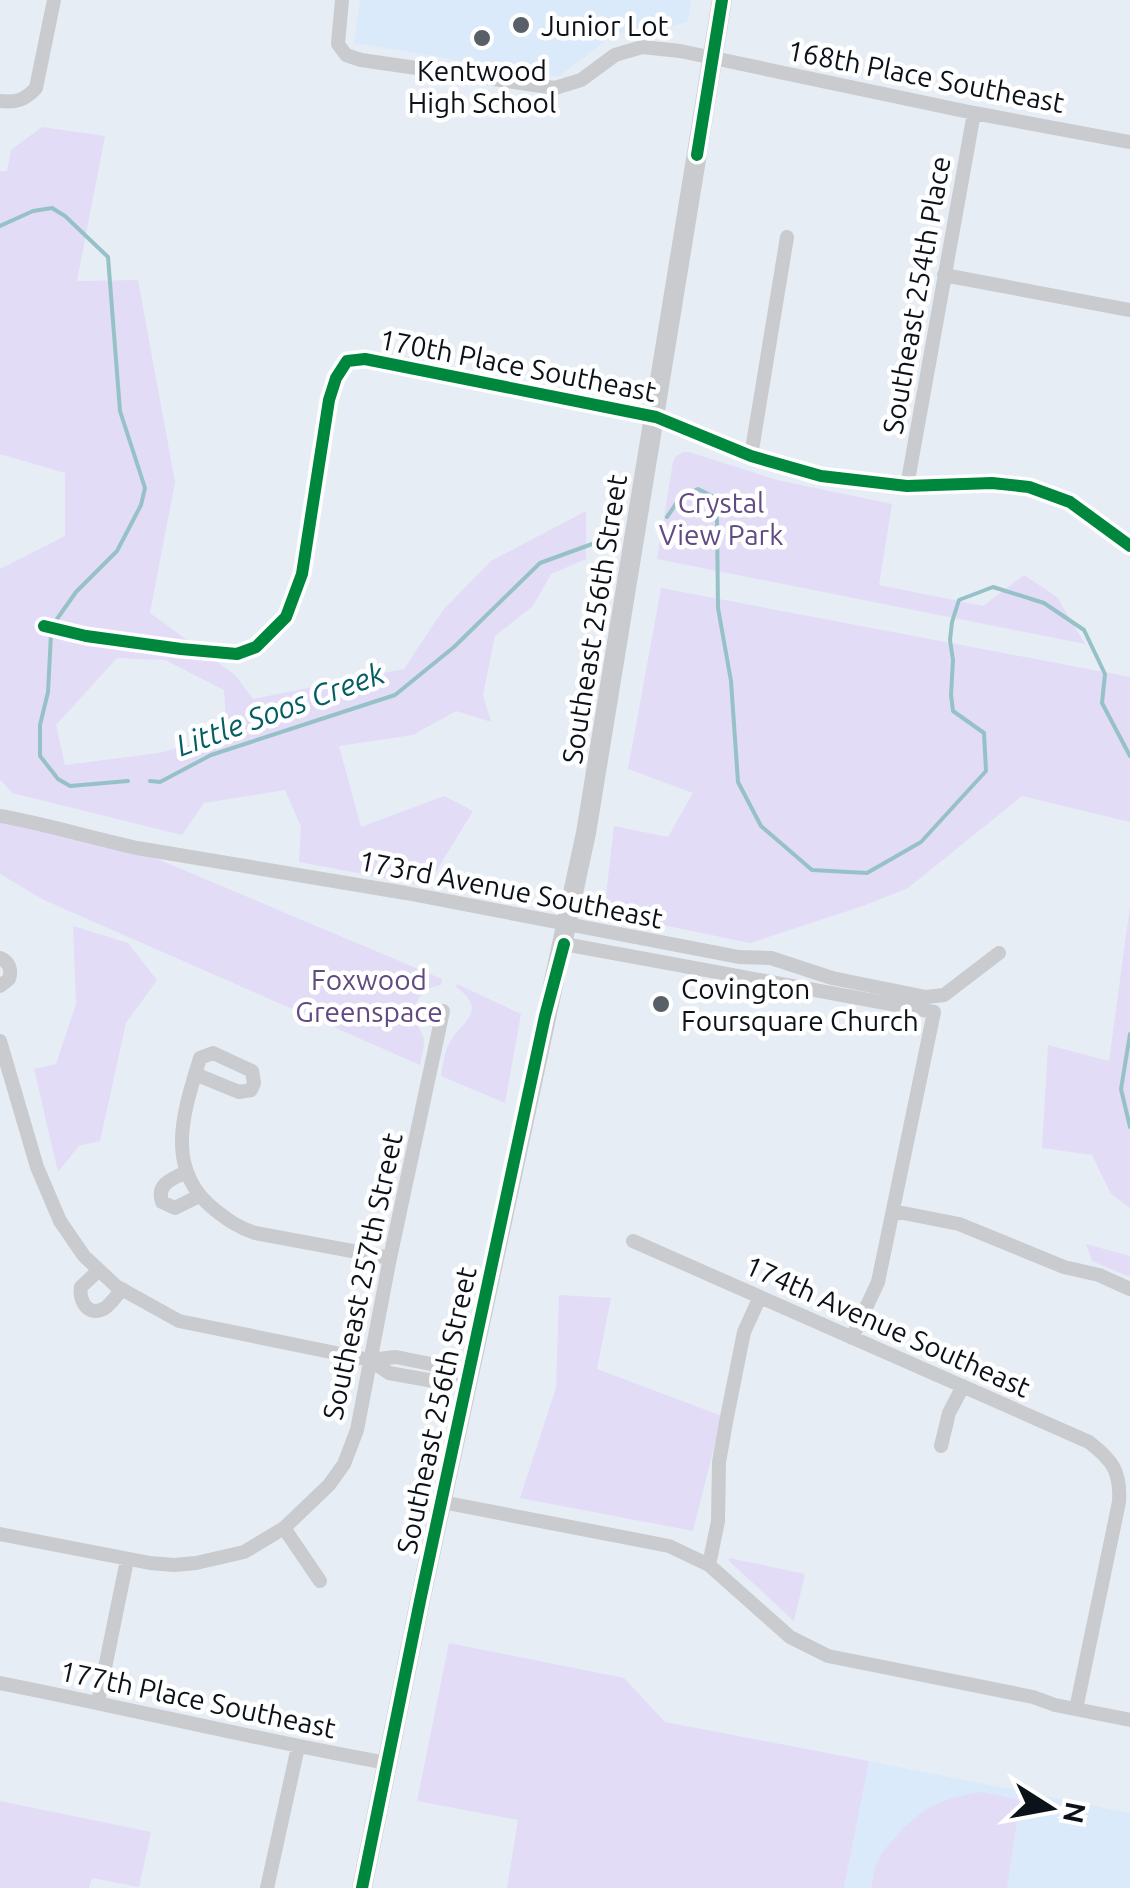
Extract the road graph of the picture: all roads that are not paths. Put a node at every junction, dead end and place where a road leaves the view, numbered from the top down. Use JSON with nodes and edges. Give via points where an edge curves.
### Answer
{"nodes":[{"id":1,"x":54,"y":0,"type":"edge"},
{"id":2,"x":342,"y":0,"type":"edge"},
{"id":3,"x":722,"y":0,"type":"edge"},
{"id":4,"x":712,"y":57,"type":"junction"},
{"id":5,"x":0,"y":101,"type":"edge"},
{"id":6,"x":974,"y":112,"type":"junction"},
{"id":7,"x":1130,"y":142,"type":"edge"},
{"id":8,"x":786,"y":237,"type":"dead end"},
{"id":9,"x":944,"y":275,"type":"junction"},
{"id":10,"x":1130,"y":310,"type":"edge"},
{"id":11,"x":656,"y":417,"type":"junction"},
{"id":12,"x":751,"y":456,"type":"junction"},
{"id":13,"x":907,"y":486,"type":"junction"},
{"id":14,"x":1130,"y":546,"type":"edge"},
{"id":15,"x":44,"y":626,"type":"dead end"},
{"id":16,"x":0,"y":816,"type":"edge"},
{"id":17,"x":566,"y":934,"type":"junction"},
{"id":18,"x":999,"y":954,"type":"dead end"},
{"id":19,"x":0,"y":958,"type":"edge"},
{"id":20,"x":0,"y":986,"type":"edge"},
{"id":21,"x":443,"y":1011,"type":"dead end"},
{"id":22,"x":0,"y":1040,"type":"edge"},
{"id":23,"x":195,"y":1074,"type":"dead end"},
{"id":24,"x":186,"y":1172,"type":"junction"},
{"id":25,"x":199,"y":1196,"type":"junction"},
{"id":26,"x":893,"y":1212,"type":"junction"},
{"id":27,"x":632,"y":1241,"type":"dead end"},
{"id":28,"x":390,"y":1258,"type":"junction"},
{"id":29,"x":98,"y":1270,"type":"junction"},
{"id":30,"x":1130,"y":1289,"type":"edge"},
{"id":31,"x":122,"y":1290,"type":"junction"},
{"id":32,"x":760,"y":1297,"type":"junction"},
{"id":33,"x":852,"y":1338,"type":"junction"},
{"id":34,"x":370,"y":1360,"type":"junction"},
{"id":35,"x":469,"y":1380,"type":"junction"},
{"id":36,"x":963,"y":1386,"type":"junction"},
{"id":37,"x":941,"y":1446,"type":"dead end"},
{"id":38,"x":442,"y":1502,"type":"junction"},
{"id":39,"x":284,"y":1528,"type":"junction"},
{"id":40,"x":0,"y":1534,"type":"edge"},
{"id":41,"x":127,"y":1560,"type":"junction"},
{"id":42,"x":710,"y":1565,"type":"junction"},
{"id":43,"x":320,"y":1581,"type":"dead end"},
{"id":44,"x":0,"y":1683,"type":"edge"},
{"id":45,"x":98,"y":1702,"type":"junction"},
{"id":46,"x":1076,"y":1709,"type":"junction"},
{"id":47,"x":1130,"y":1720,"type":"edge"},
{"id":48,"x":298,"y":1747,"type":"junction"},
{"id":49,"x":386,"y":1764,"type":"junction"},
{"id":50,"x":267,"y":1888,"type":"edge"},
{"id":51,"x":362,"y":1888,"type":"edge"}],
"edges":[{"from":1,"to":5,"type":"street","via":[[36,88],[28,98]]},
{"from":2,"to":4,"type":"street","name":"168th Place Southeast","via":[[338,44],[352,58],[379,63],[556,88],[642,47]]},
{"from":3,"to":4,"type":"main road","name":"Southeast 256th Street"},
{"from":4,"to":6,"type":"street","name":"168th Place Southeast"},
{"from":4,"to":11,"type":"main road","name":"Southeast 256th Street"},
{"from":6,"to":7,"type":"street","name":"168th Place Southeast"},
{"from":6,"to":9,"type":"street","name":"Southeast 254th Place"},
{"from":8,"to":12,"type":"street"},
{"from":9,"to":10,"type":"street"},
{"from":9,"to":13,"type":"street","name":"Southeast 254th Place"},
{"from":11,"to":12,"type":"street","name":"170th Place Southeast"},
{"from":11,"to":15,"type":"street","name":"170th Place Southeast","via":[[348,360],[329,400],[302,574],[276,629],[237,654]]},
{"from":11,"to":17,"type":"main road","name":"Southeast 256th Street"},
{"from":12,"to":13,"type":"street","name":"170th Place Southeast","via":[[822,476]]},
{"from":13,"to":14,"type":"street","name":"170th Place Southeast","via":[[1029,487],[1070,502]]},
{"from":16,"to":17,"type":"street","name":"173rd Avenue Southeast","via":[[137,848],[406,893]]},
{"from":17,"to":18,"type":"street","name":"173rd Avenue Southeast","via":[[771,958],[926,997],[944,995]]},
{"from":17,"to":26,"type":"street","via":[[934,1012]]},
{"from":17,"to":35,"type":"main road","name":"Southeast 256th Street"},
{"from":19,"to":20,"type":"street","via":[[10,970]]},
{"from":21,"to":28,"type":"street","name":"Southeast 257th Street"},
{"from":22,"to":29,"type":"street","via":[[60,1221]]},
{"from":23,"to":24,"type":"street","via":[[181,1138]]},
{"from":24,"to":25,"type":"street"},
{"from":24,"to":25,"type":"street","via":[[164,1184],[162,1202],[175,1208]]},
{"from":25,"to":28,"type":"street","via":[[255,1234]]},
{"from":26,"to":30,"type":"street","via":[[959,1224]]},
{"from":26,"to":33,"type":"street","via":[[878,1282]]},
{"from":27,"to":32,"type":"street","name":"174th Avenue Southeast"},
{"from":28,"to":34,"type":"street","name":"Southeast 257th Street"},
{"from":29,"to":31,"type":"street"},
{"from":29,"to":31,"type":"street","via":[[81,1287],[86,1308],[106,1308]]},
{"from":31,"to":34,"type":"street","via":[[179,1321]]},
{"from":32,"to":33,"type":"street","name":"174th Avenue Southeast"},
{"from":32,"to":42,"type":"street","via":[[744,1332],[727,1418]]},
{"from":33,"to":36,"type":"street","name":"174th Avenue Southeast"},
{"from":34,"to":35,"type":"street","via":[[389,1373]]},
{"from":34,"to":39,"type":"street","name":"Southeast 257th Street","via":[[358,1430],[344,1464]]},
{"from":35,"to":38,"type":"main road","name":"Southeast 256th Street"},
{"from":36,"to":37,"type":"street"},
{"from":36,"to":46,"type":"street","name":"174th Avenue Southeast","via":[[1089,1442],[1106,1455],[1120,1484]]},
{"from":38,"to":42,"type":"street","via":[[668,1546]]},
{"from":38,"to":49,"type":"main road","name":"Southeast 256th Street"},
{"from":39,"to":41,"type":"street","name":"Southeast 257th Street","via":[[222,1558],[174,1565]]},
{"from":39,"to":43,"type":"street"},
{"from":40,"to":41,"type":"street","name":"Southeast 257th Street"},
{"from":41,"to":45,"type":"street"},
{"from":42,"to":46,"type":"street","via":[[790,1637],[828,1656]]},
{"from":44,"to":45,"type":"street","name":"177th Place Southeast"},
{"from":45,"to":48,"type":"street","name":"177th Place Southeast"},
{"from":46,"to":47,"type":"street"},
{"from":48,"to":49,"type":"street","name":"177th Place Southeast"},
{"from":48,"to":50,"type":"street"},
{"from":49,"to":51,"type":"main road","name":"Southeast 256th Street"}]}
